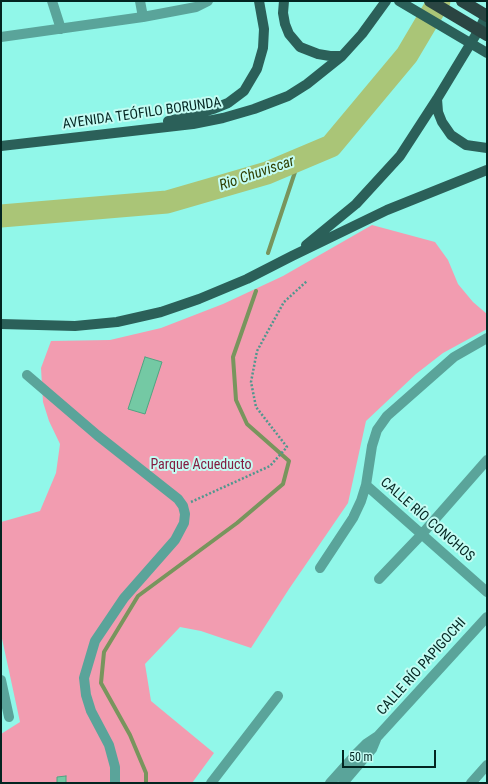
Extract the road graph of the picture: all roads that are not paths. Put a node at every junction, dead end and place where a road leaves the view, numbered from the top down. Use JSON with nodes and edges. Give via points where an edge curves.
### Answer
{"nodes":[{"id":1,"x":52,"y":1,"type":"edge"},
{"id":2,"x":140,"y":1,"type":"edge"},
{"id":3,"x":208,"y":1,"type":"edge"},
{"id":4,"x":259,"y":1,"type":"edge"},
{"id":5,"x":284,"y":1,"type":"edge"},
{"id":6,"x":386,"y":1,"type":"edge"},
{"id":7,"x":399,"y":1,"type":"edge"},
{"id":8,"x":430,"y":1,"type":"edge"},
{"id":9,"x":462,"y":1,"type":"edge"},
{"id":10,"x":487,"y":14,"type":"edge"},
{"id":11,"x":143,"y":17,"type":"junction"},
{"id":12,"x":61,"y":29,"type":"junction"},
{"id":13,"x":487,"y":35,"type":"edge"},
{"id":14,"x":1,"y":37,"type":"edge"},
{"id":15,"x":487,"y":53,"type":"edge"},
{"id":16,"x":342,"y":56,"type":"junction"},
{"id":17,"x":437,"y":99,"type":"junction"},
{"id":18,"x":116,"y":132,"type":"junction"},
{"id":19,"x":1,"y":146,"type":"edge"},
{"id":20,"x":487,"y":148,"type":"edge"},
{"id":21,"x":487,"y":170,"type":"edge"},
{"id":22,"x":292,"y":256,"type":"junction"},
{"id":23,"x":1,"y":324,"type":"edge"},
{"id":24,"x":487,"y":338,"type":"edge"},
{"id":25,"x":27,"y":375,"type":"dead end"},
{"id":26,"x":487,"y":460,"type":"edge"},
{"id":27,"x":366,"y":485,"type":"junction"},
{"id":28,"x":422,"y":534,"type":"junction"},
{"id":29,"x":320,"y":568,"type":"dead end"},
{"id":30,"x":379,"y":579,"type":"dead end"},
{"id":31,"x":487,"y":592,"type":"edge"},
{"id":32,"x":487,"y":617,"type":"edge"},
{"id":33,"x":1,"y":680,"type":"edge"},
{"id":34,"x":278,"y":696,"type":"dead end"},
{"id":35,"x":9,"y":717,"type":"dead end"},
{"id":36,"x":378,"y":736,"type":"junction"},
{"id":37,"x":487,"y":765,"type":"edge"},
{"id":38,"x":115,"y":783,"type":"edge"},
{"id":39,"x":211,"y":783,"type":"edge"},
{"id":40,"x":330,"y":783,"type":"edge"},
{"id":41,"x":343,"y":783,"type":"edge"},
{"id":42,"x":471,"y":783,"type":"edge"}],
"edges":[{"from":1,"to":12,"type":"street"},
{"from":2,"to":11,"type":"street"},
{"from":3,"to":11,"type":"street","via":[[196,7]]},
{"from":4,"to":18,"type":"main road","via":[[264,29],[263,48],[257,69],[244,91],[228,102],[197,114]]},
{"from":5,"to":16,"type":"main road","via":[[285,24],[289,34],[300,47],[318,54]]},
{"from":6,"to":16,"type":"main road","name":"AVENIDA TEÓFILO BORUNDA"},
{"from":7,"to":15,"type":"main road","bridge":true},
{"from":8,"to":13,"type":"highway","bridge":true},
{"from":9,"to":10,"type":"highway","bridge":true},
{"from":10,"to":17,"type":"main road"},
{"from":11,"to":12,"type":"street"},
{"from":12,"to":14,"type":"street"},
{"from":16,"to":18,"type":"main road","name":"AVENIDA TEÓFILO BORUNDA","via":[[288,96],[254,109],[193,124]]},
{"from":17,"to":20,"type":"main road","via":[[438,112],[451,135],[466,145]]},
{"from":17,"to":22,"type":"main road","via":[[400,156],[376,183],[356,204]]},
{"from":18,"to":19,"type":"main road","name":"AVENIDA TEÓFILO BORUNDA"},
{"from":21,"to":22,"type":"main road","via":[[387,210]]},
{"from":22,"to":23,"type":"main road","via":[[199,300],[161,312],[117,322],[75,326]]},
{"from":24,"to":27,"type":"street","via":[[454,357],[387,416],[377,430],[372,446]]},
{"from":25,"to":38,"type":"street","via":[[96,435],[178,499],[185,514],[181,531],[175,540],[124,598],[95,641],[84,678],[91,711],[109,745],[115,767]]},
{"from":26,"to":28,"type":"street"},
{"from":27,"to":28,"type":"street","name":"CALLE RÍO CONCHOS"},
{"from":27,"to":29,"type":"street","via":[[352,518]]},
{"from":28,"to":30,"type":"street"},
{"from":28,"to":31,"type":"street","name":"CALLE RÍO CONCHOS"},
{"from":32,"to":36,"type":"street","name":"CALLE RÍO PAPIGOCHI"},
{"from":33,"to":35,"type":"street"},
{"from":34,"to":39,"type":"street"},
{"from":36,"to":40,"type":"street","name":"CALLE RÍO PAPIGOCHI","via":[[361,749]]},
{"from":36,"to":41,"type":"street","name":"CALLE RÍO PAPIGOCHI","via":[[368,754]]},
{"from":37,"to":42,"type":"street"}]}
